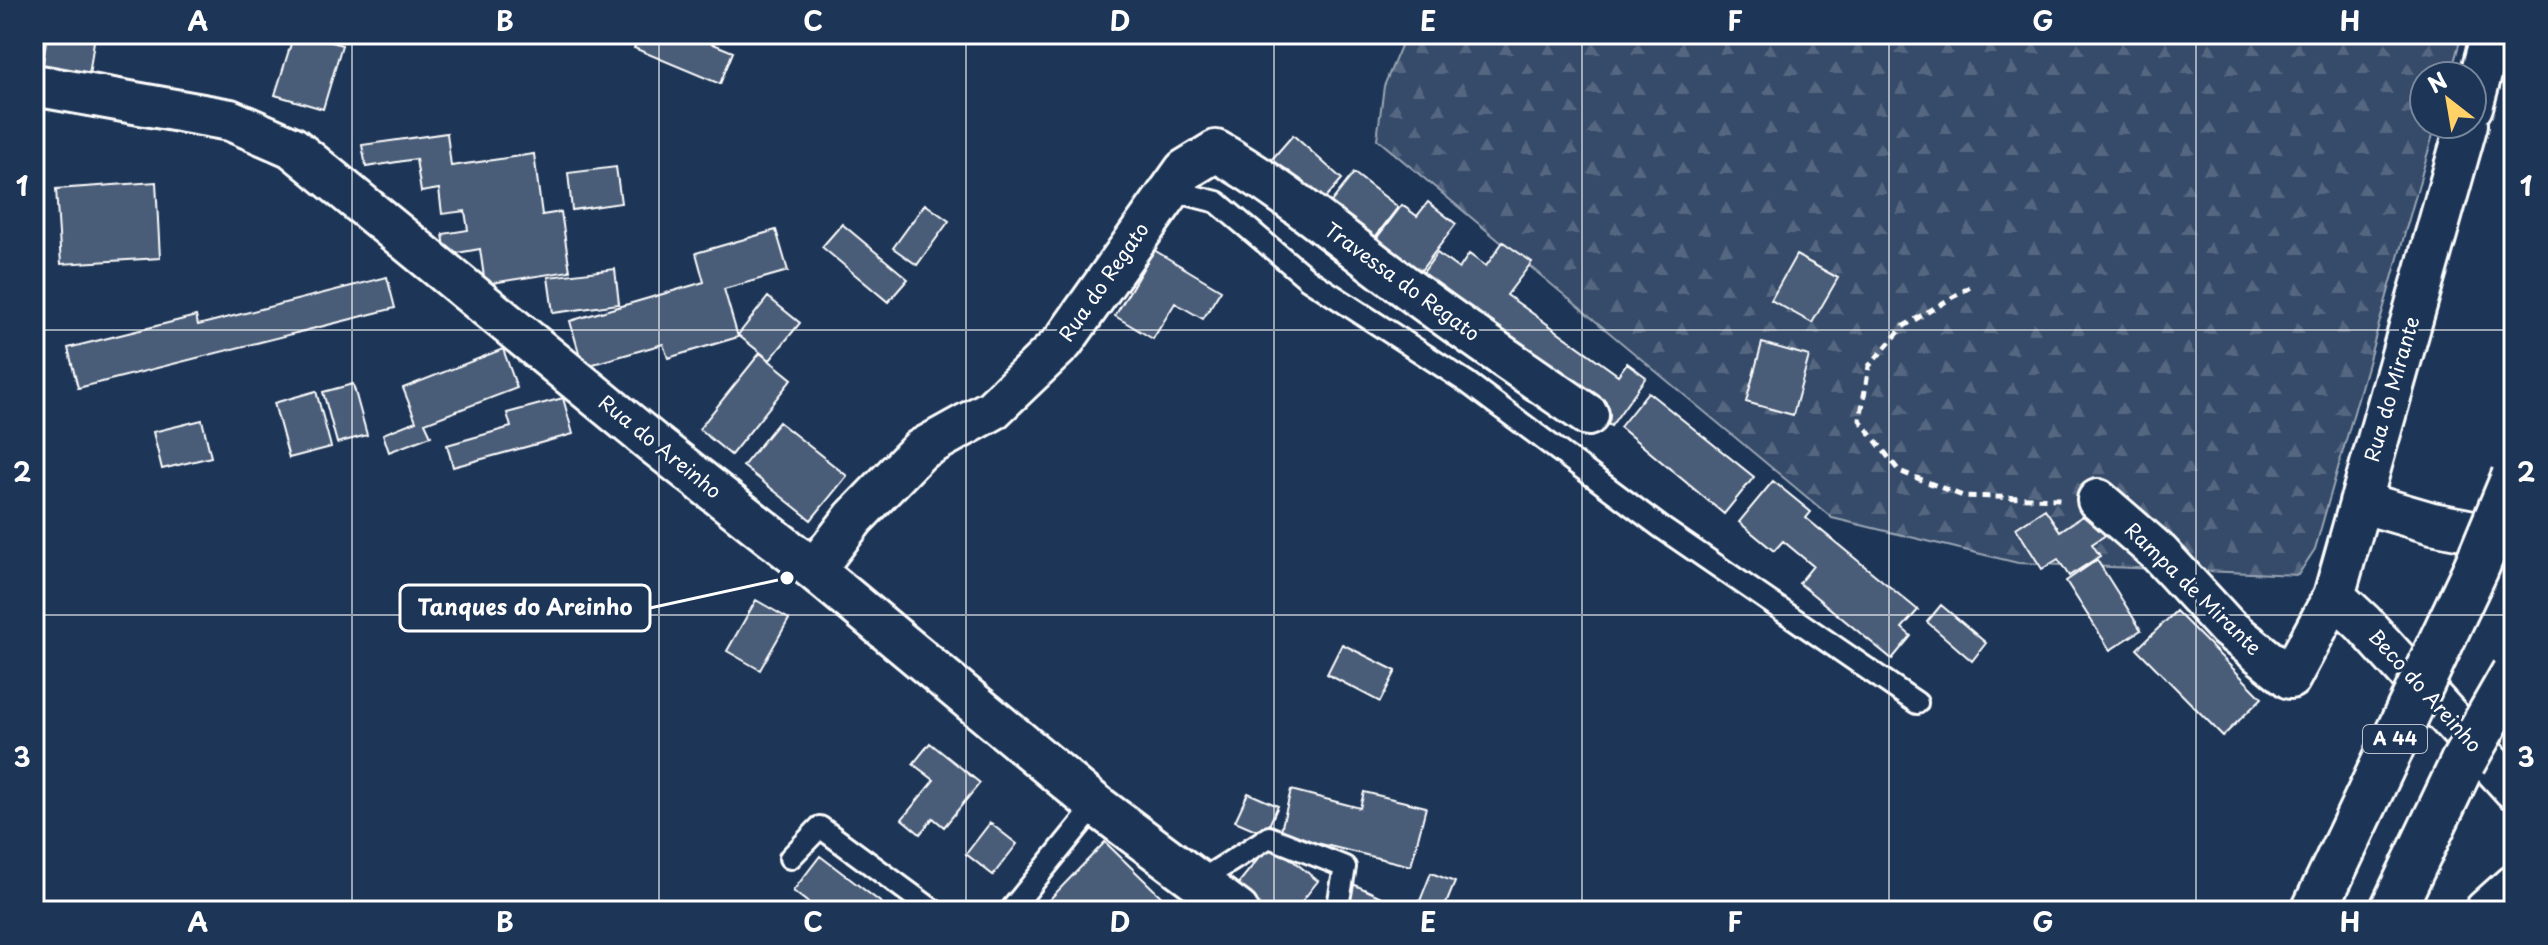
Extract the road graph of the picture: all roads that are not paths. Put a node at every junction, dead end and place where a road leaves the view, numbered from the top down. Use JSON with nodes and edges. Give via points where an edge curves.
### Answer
{"nodes":[{"id":1,"x":2492,"y":34,"type":"edge"},
{"id":2,"x":2485,"y":60,"type":"edge"},
{"id":3,"x":34,"y":85,"type":"edge"},
{"id":4,"x":2462,"y":140,"type":"edge"},
{"id":5,"x":1216,"y":151,"type":"joint"},
{"id":6,"x":1170,"y":190,"type":"junction"},
{"id":7,"x":1588,"y":415,"type":"dead end"},
{"id":8,"x":2514,"y":477,"type":"edge"},
{"id":9,"x":2098,"y":500,"type":"road end"},
{"id":10,"x":2360,"y":502,"type":"junction"},
{"id":11,"x":2514,"y":539,"type":"edge"},
{"id":12,"x":814,"y":570,"type":"junction"},
{"id":13,"x":2334,"y":596,"type":"junction"},
{"id":14,"x":2514,"y":673,"type":"edge"},
{"id":15,"x":1917,"y":703,"type":"dead end"},
{"id":16,"x":2514,"y":789,"type":"edge"},
{"id":17,"x":1096,"y":805,"type":"junction"},
{"id":18,"x":790,"y":858,"type":"dead end"},
{"id":19,"x":1198,"y":882,"type":"junction"},
{"id":20,"x":2514,"y":885,"type":"edge"},
{"id":21,"x":934,"y":911,"type":"edge"},
{"id":22,"x":1010,"y":911,"type":"edge"},
{"id":23,"x":1238,"y":911,"type":"edge"},
{"id":24,"x":1337,"y":911,"type":"edge"},
{"id":25,"x":2314,"y":911,"type":"edge"},
{"id":26,"x":2392,"y":911,"type":"edge"},
{"id":27,"x":2485,"y":911,"type":"edge"}],
"edges":[{"from":1,"to":2,"type":"street"},
{"from":3,"to":12,"type":"street","name":"Rua do Areinho","via":[[230,120],[292,147]]},
{"from":4,"to":10,"type":"street","name":"Rua do Mirante"},
{"from":5,"to":6,"type":"street","name":"Rua do Regato","via":[[1185,170]]},
{"from":5,"to":7,"type":"street","name":"Travessa do Regato"},
{"from":6,"to":12,"type":"street","name":"Rua do Regato","via":[[1063,342],[992,410],[920,450],[854,518]]},
{"from":6,"to":15,"type":"lane","via":[[1217,202],[1308,279],[1468,383],[1662,528]]},
{"from":8,"to":25,"type":"highway","number":"A 44","bridge":true},
{"from":9,"to":13,"type":"street","name":"Rampa de Mirante","via":[[2159,553],[2228,628],[2290,678]]},
{"from":10,"to":11,"type":"street"},
{"from":10,"to":13,"type":"street","name":"Rampa de Mirante"},
{"from":12,"to":17,"type":"street","name":"Rua do Areinho"},
{"from":13,"to":16,"type":"street","name":"Beco do Areinho"},
{"from":14,"to":26,"type":"highway","bridge":true,"via":[[2463,762]]},
{"from":17,"to":19,"type":"street","name":"Rua do Areinho"},
{"from":17,"to":22,"type":"lane"},
{"from":18,"to":21,"type":"lane","via":[[820,827]]},
{"from":19,"to":23,"type":"street","name":"Rua do Areinho"},
{"from":19,"to":24,"type":"lane","via":[[1269,837],[1345,867]]},
{"from":20,"to":27,"type":"street"}]}
